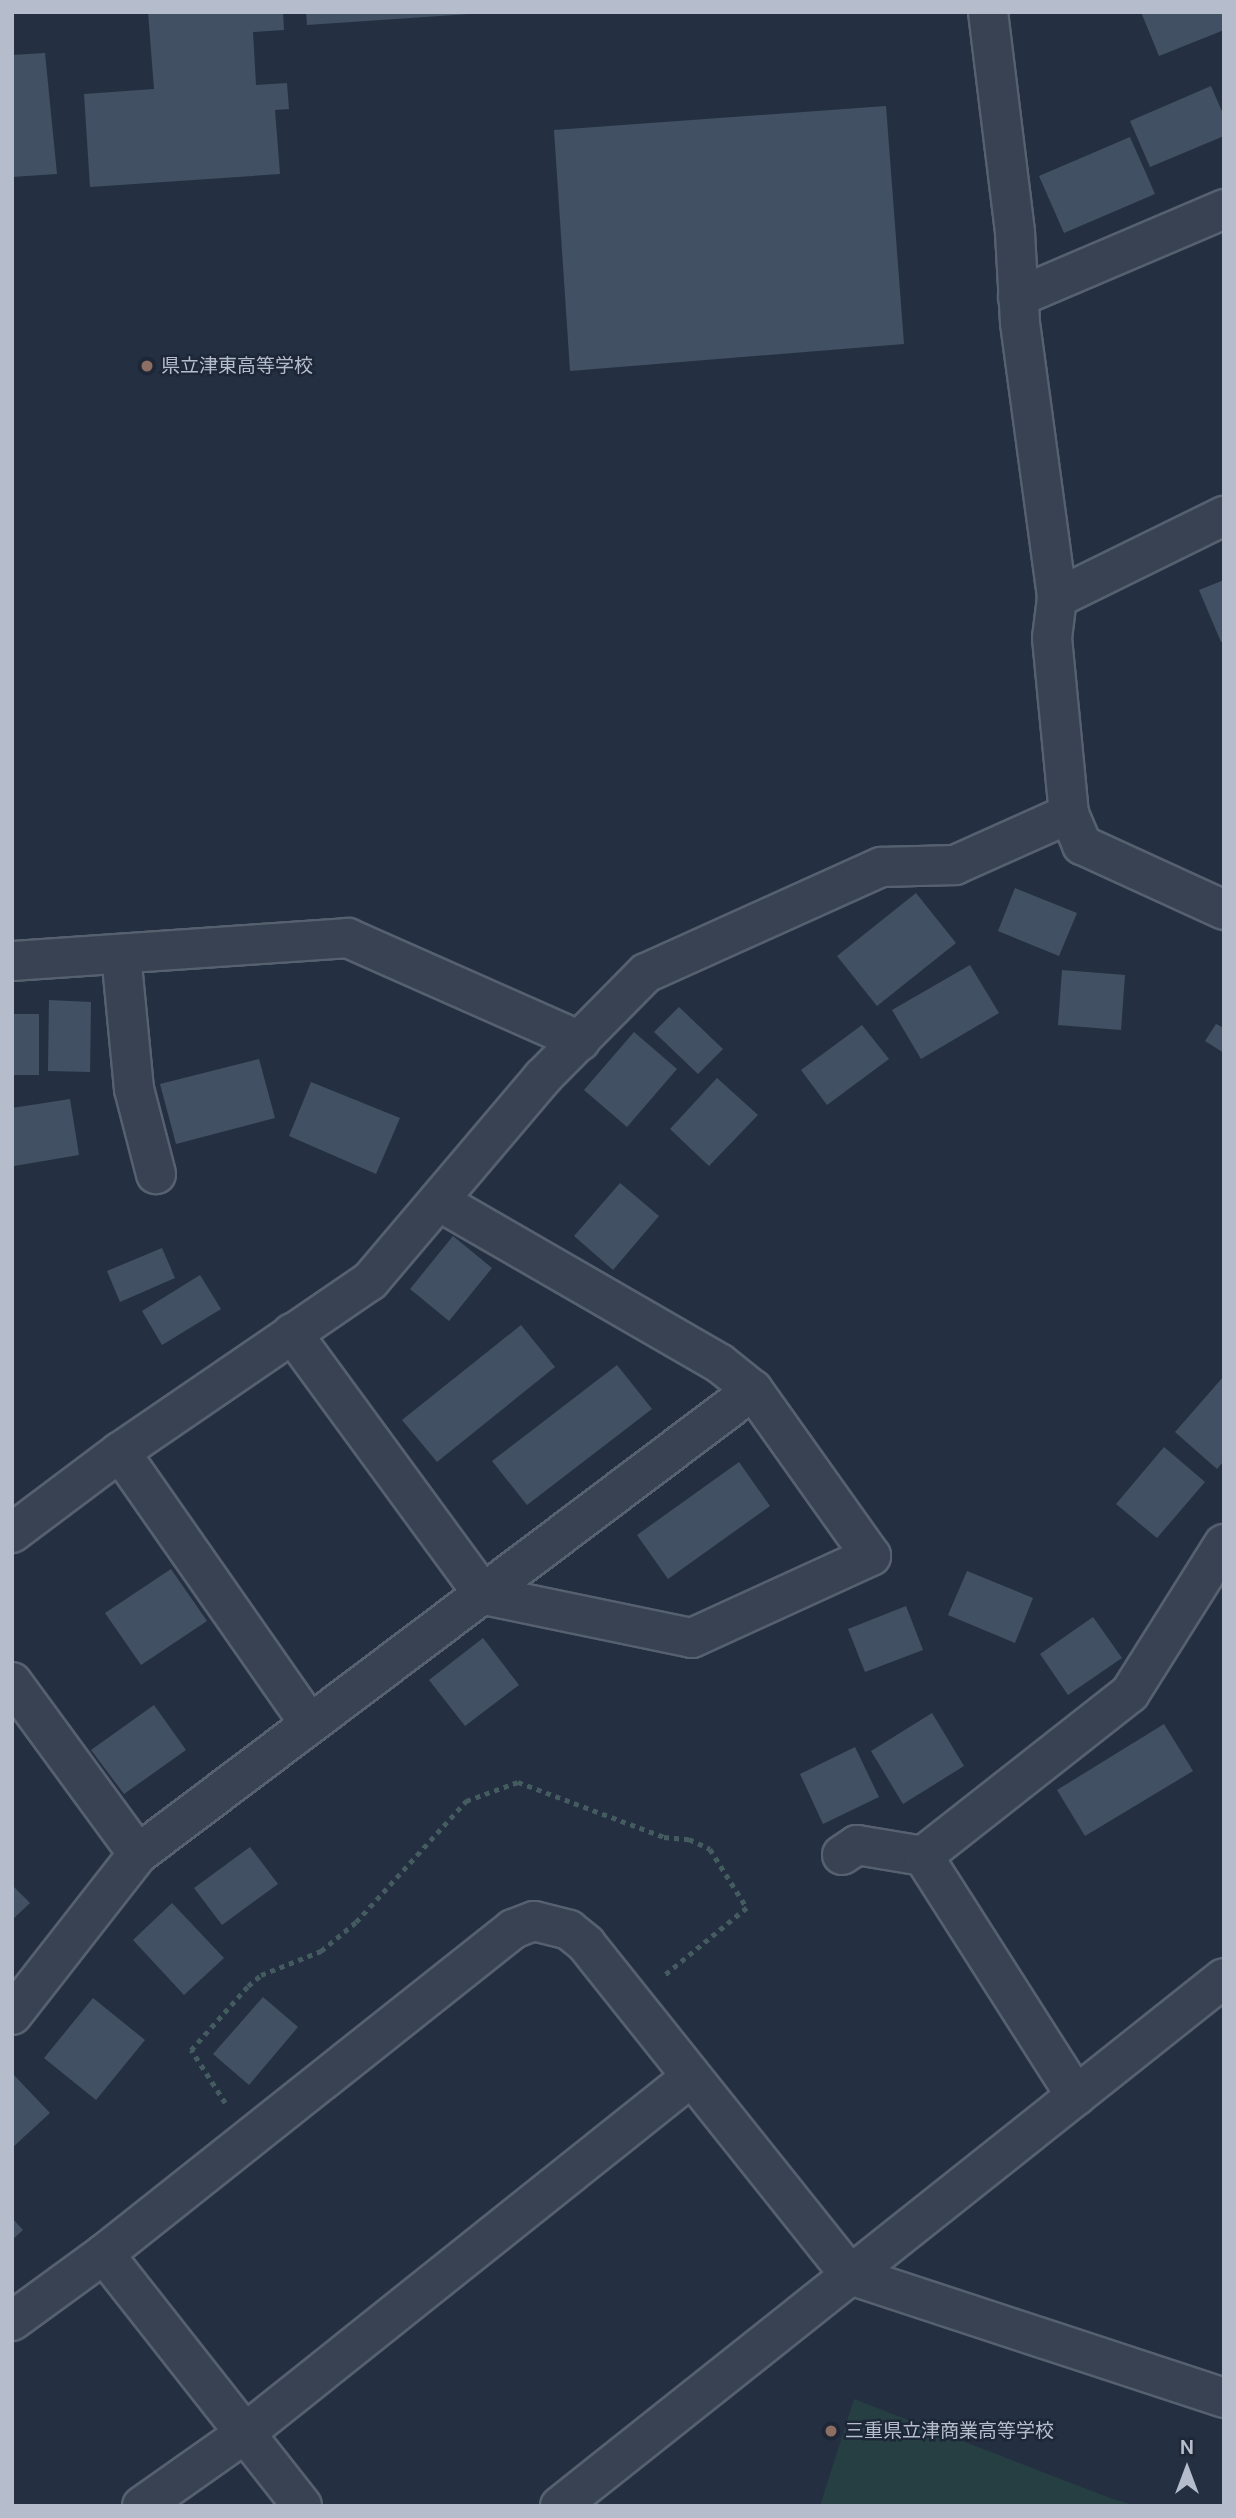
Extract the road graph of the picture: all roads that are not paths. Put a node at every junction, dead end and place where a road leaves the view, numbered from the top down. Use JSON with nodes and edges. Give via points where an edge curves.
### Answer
{"nodes":[{"id":1,"x":996,"y":16,"type":"edge"},
{"id":2,"x":1224,"y":209,"type":"edge"},
{"id":3,"x":1018,"y":297,"type":"junction"},
{"id":4,"x":1224,"y":516,"type":"edge"},
{"id":5,"x":1057,"y":598,"type":"junction"},
{"id":6,"x":1069,"y":814,"type":"junction"},
{"id":7,"x":1215,"y":898,"type":"edge"},
{"id":8,"x":121,"y":954,"type":"junction"},
{"id":9,"x":12,"y":961,"type":"edge"},
{"id":10,"x":580,"y":1041,"type":"junction"},
{"id":11,"x":156,"y":1174,"type":"dead end"},
{"id":12,"x":438,"y":1201,"type":"junction"},
{"id":13,"x":292,"y":1333,"type":"junction"},
{"id":14,"x":753,"y":1390,"type":"junction"},
{"id":15,"x":120,"y":1452,"type":"junction"},
{"id":16,"x":12,"y":1533,"type":"edge"},
{"id":17,"x":1224,"y":1544,"type":"edge"},
{"id":18,"x":484,"y":1595,"type":"junction"},
{"id":19,"x":12,"y":1682,"type":"edge"},
{"id":20,"x":309,"y":1723,"type":"junction"},
{"id":21,"x":138,"y":1854,"type":"junction"},
{"id":22,"x":842,"y":1854,"type":"dead end"},
{"id":23,"x":923,"y":1856,"type":"junction"},
{"id":24,"x":1224,"y":1978,"type":"edge"},
{"id":25,"x":12,"y":2015,"type":"edge"},
{"id":26,"x":690,"y":2078,"type":"junction"},
{"id":27,"x":1076,"y":2096,"type":"junction"},
{"id":28,"x":104,"y":2254,"type":"junction"},
{"id":29,"x":849,"y":2275,"type":"junction"},
{"id":30,"x":12,"y":2321,"type":"edge"},
{"id":31,"x":1224,"y":2398,"type":"edge"},
{"id":32,"x":244,"y":2434,"type":"junction"},
{"id":33,"x":142,"y":2506,"type":"edge"},
{"id":34,"x":302,"y":2506,"type":"edge"},
{"id":35,"x":560,"y":2506,"type":"edge"}],
"edges":[{"from":1,"to":3,"type":"street"},
{"from":2,"to":3,"type":"street"},
{"from":3,"to":5,"type":"street"},
{"from":4,"to":5,"type":"street"},
{"from":5,"to":6,"type":"street","via":[[1052,638]]},
{"from":6,"to":7,"type":"street","via":[[1082,845]]},
{"from":6,"to":10,"type":"street","via":[[955,865],[881,867],[646,973]]},
{"from":8,"to":9,"type":"street"},
{"from":8,"to":10,"type":"street","via":[[348,938]]},
{"from":8,"to":11,"type":"street","via":[[134,1089]]},
{"from":10,"to":12,"type":"street"},
{"from":12,"to":13,"type":"street","via":[[370,1281]]},
{"from":12,"to":14,"type":"street","via":[[719,1363]]},
{"from":13,"to":15,"type":"street"},
{"from":13,"to":18,"type":"street"},
{"from":14,"to":18,"type":"street"},
{"from":14,"to":18,"type":"street","via":[[871,1556],[692,1637]]},
{"from":15,"to":16,"type":"street"},
{"from":15,"to":20,"type":"street"},
{"from":17,"to":23,"type":"street","via":[[1130,1693]]},
{"from":18,"to":20,"type":"street"},
{"from":19,"to":21,"type":"street"},
{"from":20,"to":21,"type":"street"},
{"from":21,"to":25,"type":"street"},
{"from":22,"to":23,"type":"street","via":[[857,1845]]},
{"from":23,"to":27,"type":"street"},
{"from":24,"to":27,"type":"street"},
{"from":26,"to":28,"type":"street","via":[[586,1944],[569,1930],[534,1921],[513,1929]]},
{"from":26,"to":29,"type":"street"},
{"from":26,"to":32,"type":"street"},
{"from":27,"to":29,"type":"street"},
{"from":28,"to":30,"type":"street"},
{"from":28,"to":32,"type":"street"},
{"from":29,"to":31,"type":"street"},
{"from":29,"to":35,"type":"street"},
{"from":32,"to":33,"type":"street"},
{"from":32,"to":34,"type":"street"}]}
